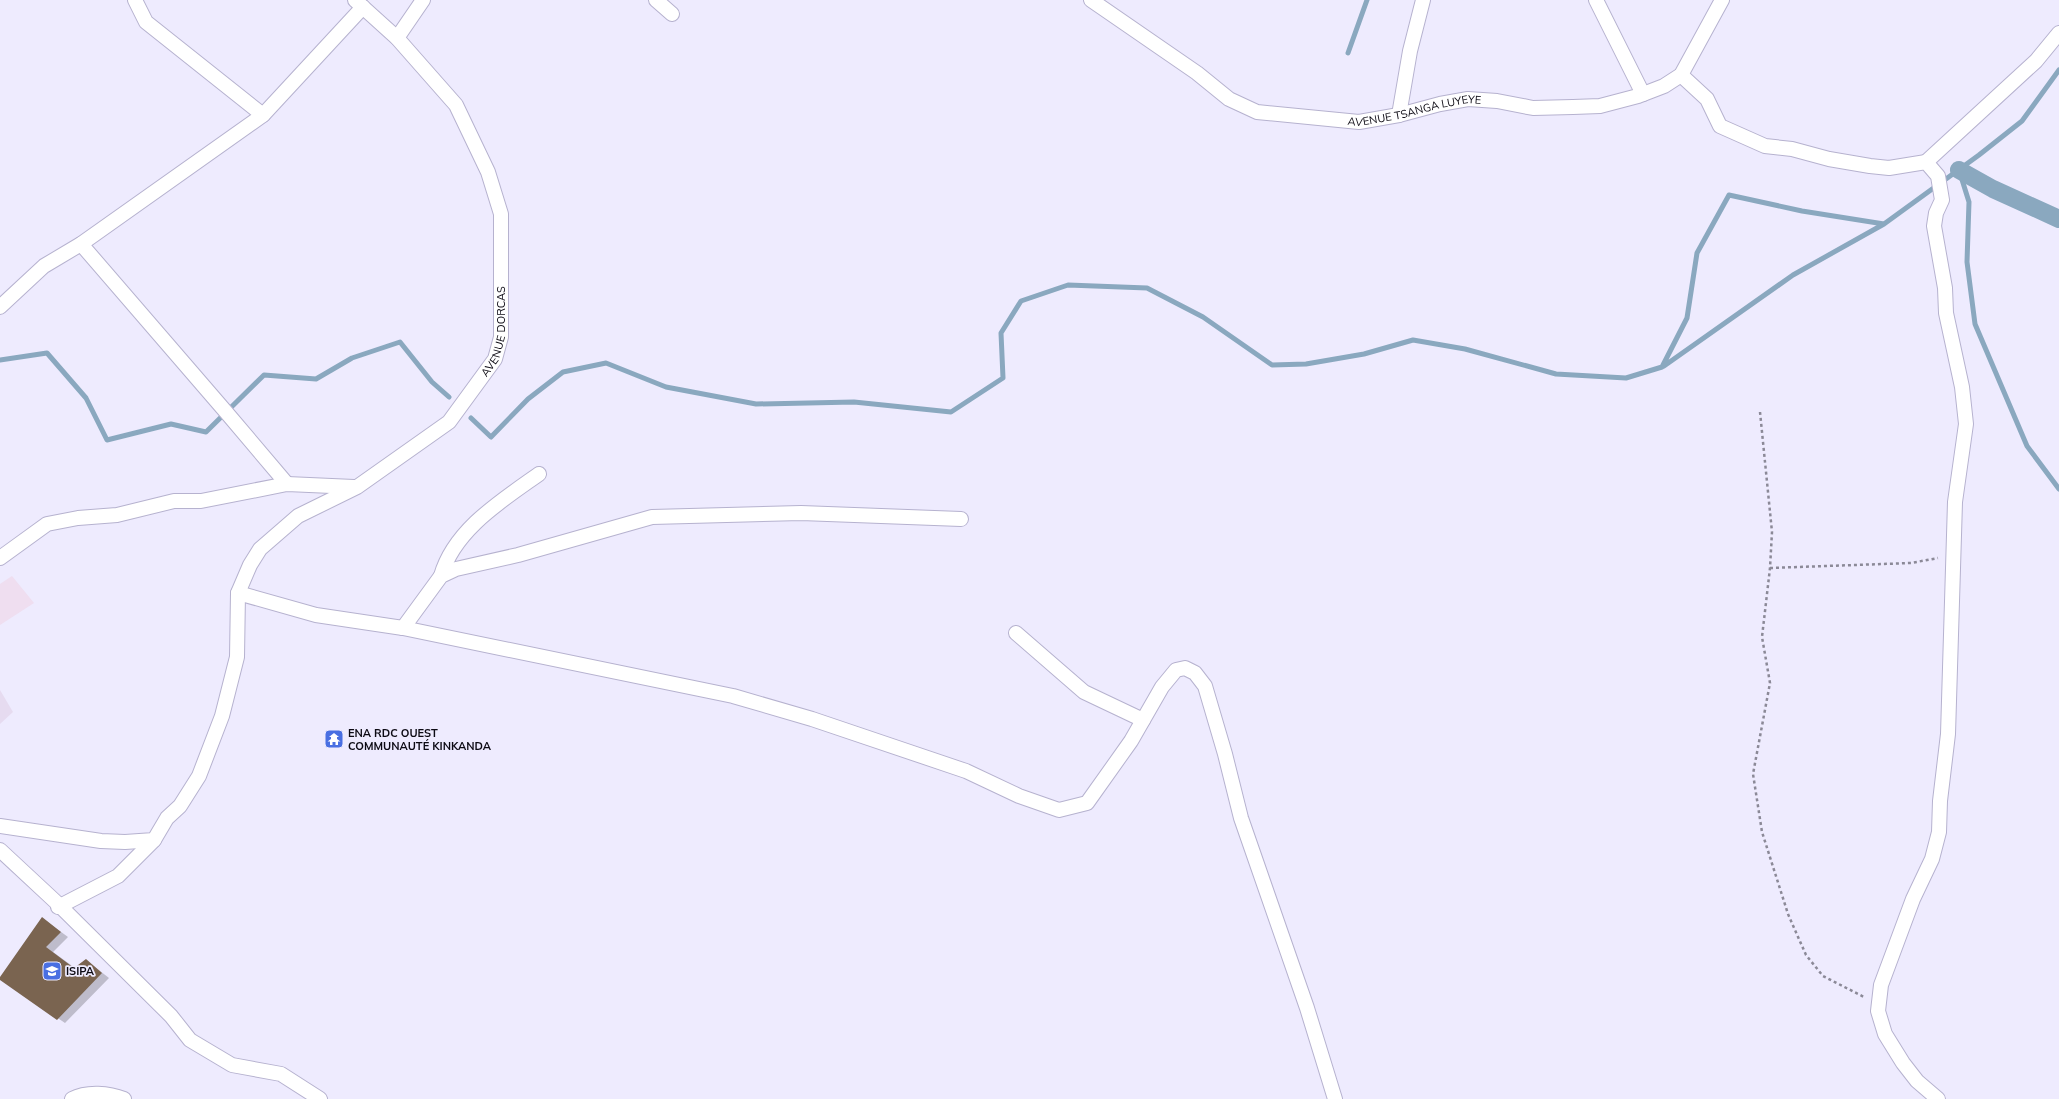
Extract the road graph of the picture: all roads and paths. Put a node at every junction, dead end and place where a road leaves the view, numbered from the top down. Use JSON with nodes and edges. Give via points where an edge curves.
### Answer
{"nodes":[{"id":1,"x":135,"y":0,"type":"edge"},
{"id":2,"x":423,"y":0,"type":"edge"},
{"id":3,"x":656,"y":0,"type":"edge"},
{"id":4,"x":1091,"y":0,"type":"edge"},
{"id":5,"x":1422,"y":0,"type":"edge"},
{"id":6,"x":1596,"y":0,"type":"edge"},
{"id":7,"x":1722,"y":0,"type":"edge"},
{"id":8,"x":359,"y":4,"type":"edge"},
{"id":9,"x":672,"y":14,"type":"dead end"},
{"id":10,"x":2059,"y":33,"type":"edge"},
{"id":11,"x":397,"y":38,"type":"junction"},
{"id":12,"x":1681,"y":75,"type":"junction"},
{"id":13,"x":1643,"y":94,"type":"junction"},
{"id":14,"x":263,"y":115,"type":"junction"},
{"id":15,"x":1399,"y":115,"type":"junction"},
{"id":16,"x":1926,"y":162,"type":"junction"},
{"id":17,"x":81,"y":244,"type":"junction"},
{"id":18,"x":0,"y":307,"type":"edge"},
{"id":19,"x":1760,"y":412,"type":"dead end"},
{"id":20,"x":538,"y":474,"type":"dead end"},
{"id":21,"x":286,"y":484,"type":"junction"},
{"id":22,"x":357,"y":487,"type":"junction"},
{"id":23,"x":961,"y":519,"type":"dead end"},
{"id":24,"x":1954,"y":555,"type":"junction"},
{"id":25,"x":0,"y":558,"type":"edge"},
{"id":26,"x":1770,"y":568,"type":"junction"},
{"id":27,"x":440,"y":576,"type":"junction"},
{"id":28,"x":238,"y":593,"type":"junction"},
{"id":29,"x":403,"y":628,"type":"junction"},
{"id":30,"x":1016,"y":633,"type":"dead end"},
{"id":31,"x":1143,"y":720,"type":"junction"},
{"id":32,"x":0,"y":826,"type":"edge"},
{"id":33,"x":154,"y":840,"type":"junction"},
{"id":34,"x":0,"y":850,"type":"edge"},
{"id":35,"x":58,"y":907,"type":"junction"},
{"id":36,"x":1879,"y":1004,"type":"junction"},
{"id":37,"x":72,"y":1099,"type":"edge"},
{"id":38,"x":124,"y":1099,"type":"edge"},
{"id":39,"x":320,"y":1099,"type":"edge"},
{"id":40,"x":1335,"y":1099,"type":"edge"},
{"id":41,"x":1938,"y":1099,"type":"edge"}],
"edges":[{"from":1,"to":14,"type":"street","via":[[146,22]]},
{"from":2,"to":11,"type":"street"},
{"from":3,"to":9,"type":"street"},
{"from":4,"to":15,"type":"street","name":"AVENUE TSANGA LUYEYE","via":[[1197,73],[1228,99],[1257,112],[1359,122]]},
{"from":5,"to":15,"type":"street"},
{"from":6,"to":13,"type":"street"},
{"from":7,"to":12,"type":"street","name":"AVENUE TSANGA LUYEYE"},
{"from":8,"to":11,"type":"street","name":"AVENUE DORCAS"},
{"from":8,"to":14,"type":"street"},
{"from":10,"to":16,"type":"street","via":[[2036,61]]},
{"from":11,"to":22,"type":"street","name":"AVENUE DORCAS","via":[[456,105],[488,172],[501,214],[502,336],[495,359],[449,422]]},
{"from":12,"to":13,"type":"street","name":"AVENUE TSANGA LUYEYE","via":[[1664,86]]},
{"from":12,"to":16,"type":"street","via":[[1706,99],[1720,126],[1765,146],[1889,168]]},
{"from":13,"to":15,"type":"street","name":"AVENUE TSANGA LUYEYE","via":[[1600,106],[1573,108],[1533,108],[1468,99]]},
{"from":14,"to":17,"type":"street"},
{"from":16,"to":24,"type":"street","via":[[1938,176],[1942,196],[1934,226],[1945,288],[1946,313],[1962,387],[1966,424],[1955,502]]},
{"from":17,"to":18,"type":"street","via":[[44,266]]},
{"from":17,"to":21,"type":"street"},
{"from":19,"to":26,"type":"path","via":[[1772,532]]},
{"from":20,"to":27,"type":"street","via":[[493,507],[466,534],[452,549]]},
{"from":21,"to":22,"type":"street"},
{"from":21,"to":25,"type":"street","via":[[201,501],[174,501],[117,515],[47,524]]},
{"from":22,"to":28,"type":"street","name":"AVENUE DORCAS","via":[[298,516],[260,549]]},
{"from":23,"to":27,"type":"street","via":[[801,514],[652,517],[518,555],[456,569]]},
{"from":24,"to":26,"type":"path","via":[[1911,564]]},
{"from":24,"to":36,"type":"street","via":[[1948,734],[1939,832],[1932,859],[1913,899],[1880,985]]},
{"from":26,"to":36,"type":"path","via":[[1762,637],[1770,683],[1753,774],[1762,832],[1788,914],[1806,955],[1824,976]]},
{"from":27,"to":29,"type":"street"},
{"from":28,"to":29,"type":"street","via":[[316,615]]},
{"from":28,"to":33,"type":"street","via":[[237,657],[222,716],[199,776],[180,806],[166,818]]},
{"from":29,"to":31,"type":"street","via":[[733,696],[812,719],[966,771],[1019,796],[1059,810],[1087,803]]},
{"from":30,"to":31,"type":"street","via":[[1084,692]]},
{"from":31,"to":40,"type":"street","via":[[1162,687],[1176,670],[1185,668],[1195,673],[1205,686],[1241,818],[1307,1008]]},
{"from":32,"to":33,"type":"street","via":[[101,841]]},
{"from":33,"to":35,"type":"street","via":[[118,876]]},
{"from":34,"to":35,"type":"street"},
{"from":35,"to":39,"type":"street","via":[[171,1016],[190,1040],[232,1065],[281,1074]]},
{"from":36,"to":41,"type":"street","via":[[1878,1011],[1885,1034],[1903,1063],[1917,1081]]},
{"from":37,"to":38,"type":"street","via":[[94,1094],[114,1095]]}]}
